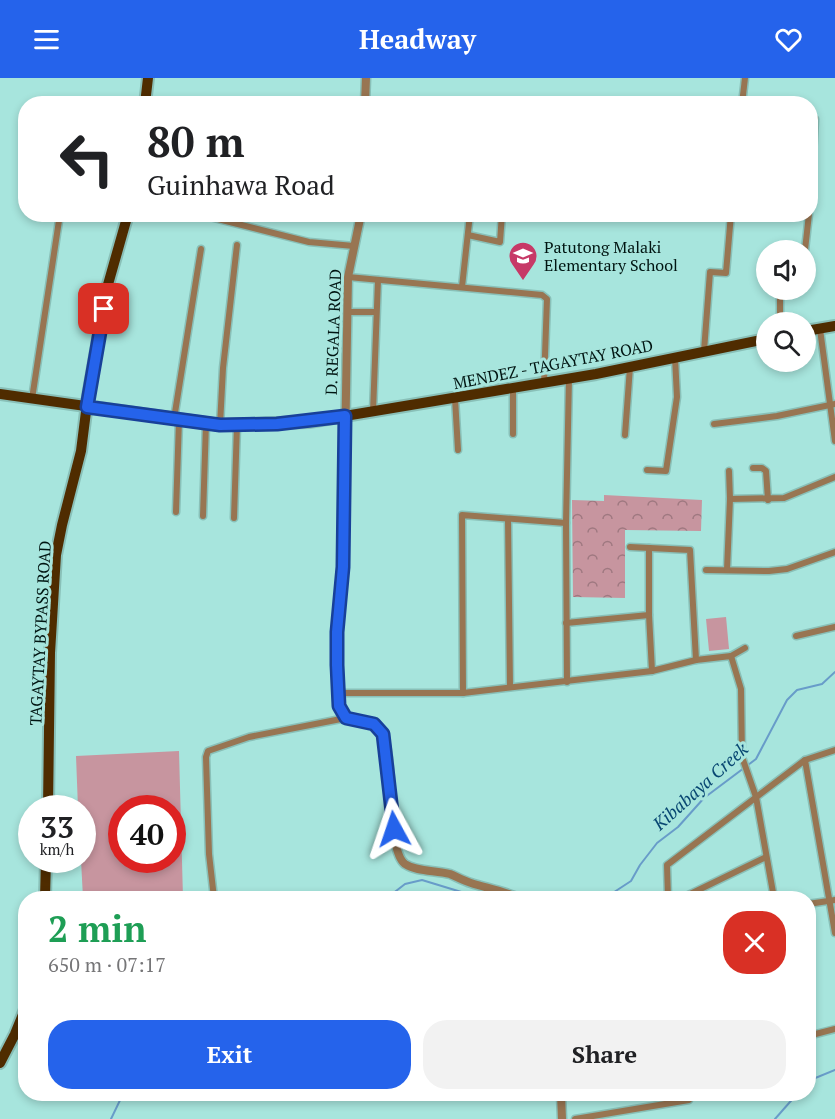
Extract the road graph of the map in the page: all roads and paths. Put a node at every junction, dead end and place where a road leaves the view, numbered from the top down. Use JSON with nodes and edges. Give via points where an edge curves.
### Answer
{"nodes":[{"id":1,"x":148,"y":78,"type":"edge"},
{"id":2,"x":366,"y":78,"type":"edge"},
{"id":3,"x":745,"y":78,"type":"edge"},
{"id":4,"x":146,"y":96,"type":"edge"},
{"id":5,"x":365,"y":96,"type":"edge"},
{"id":6,"x":743,"y":96,"type":"edge"},
{"id":7,"x":59,"y":222,"type":"edge"},
{"id":8,"x":126,"y":222,"type":"edge"},
{"id":9,"x":230,"y":222,"type":"edge"},
{"id":10,"x":359,"y":222,"type":"edge"},
{"id":11,"x":469,"y":222,"type":"edge"},
{"id":12,"x":501,"y":222,"type":"edge"},
{"id":13,"x":730,"y":222,"type":"edge"},
{"id":14,"x":808,"y":222,"type":"edge"},
{"id":15,"x":468,"y":236,"type":"junction"},
{"id":16,"x":806,"y":240,"type":"edge"},
{"id":17,"x":237,"y":245,"type":"dead end"},
{"id":18,"x":354,"y":246,"type":"junction"},
{"id":19,"x":201,"y":249,"type":"dead end"},
{"id":20,"x":348,"y":277,"type":"junction"},
{"id":21,"x":378,"y":280,"type":"junction"},
{"id":22,"x":462,"y":286,"type":"junction"},
{"id":23,"x":347,"y":312,"type":"junction"},
{"id":24,"x":376,"y":312,"type":"junction"},
{"id":25,"x":835,"y":326,"type":"edge"},
{"id":26,"x":820,"y":328,"type":"junction"},
{"id":27,"x":816,"y":329,"type":"edge"},
{"id":28,"x":756,"y":341,"type":"edge"},
{"id":29,"x":704,"y":351,"type":"junction"},
{"id":30,"x":675,"y":356,"type":"junction"},
{"id":31,"x":630,"y":366,"type":"junction"},
{"id":32,"x":569,"y":378,"type":"junction"},
{"id":33,"x":544,"y":383,"type":"junction"},
{"id":34,"x":513,"y":388,"type":"junction"},
{"id":35,"x":0,"y":394,"type":"edge"},
{"id":36,"x":455,"y":398,"type":"junction"},
{"id":37,"x":32,"y":399,"type":"junction"},
{"id":38,"x":833,"y":404,"type":"edge"},
{"id":39,"x":87,"y":407,"type":"junction"},
{"id":40,"x":373,"y":412,"type":"junction"},
{"id":41,"x":345,"y":416,"type":"junction"},
{"id":42,"x":177,"y":419,"type":"junction"},
{"id":43,"x":206,"y":423,"type":"junction"},
{"id":44,"x":714,"y":424,"type":"dead end"},
{"id":45,"x":220,"y":425,"type":"junction"},
{"id":46,"x":237,"y":425,"type":"junction"},
{"id":47,"x":513,"y":434,"type":"dead end"},
{"id":48,"x":625,"y":435,"type":"dead end"},
{"id":49,"x":835,"y":441,"type":"edge"},
{"id":50,"x":458,"y":450,"type":"dead end"},
{"id":51,"x":753,"y":468,"type":"dead end"},
{"id":52,"x":647,"y":470,"type":"dead end"},
{"id":53,"x":729,"y":471,"type":"dead end"},
{"id":54,"x":835,"y":477,"type":"edge"},
{"id":55,"x":730,"y":500,"type":"junction"},
{"id":56,"x":768,"y":500,"type":"junction"},
{"id":57,"x":176,"y":512,"type":"dead end"},
{"id":58,"x":203,"y":516,"type":"dead end"},
{"id":59,"x":234,"y":518,"type":"dead end"},
{"id":60,"x":508,"y":519,"type":"junction"},
{"id":61,"x":566,"y":523,"type":"junction"},
{"id":62,"x":630,"y":547,"type":"dead end"},
{"id":63,"x":649,"y":548,"type":"junction"},
{"id":64,"x":835,"y":552,"type":"edge"},
{"id":65,"x":706,"y":570,"type":"dead end"},
{"id":66,"x":727,"y":570,"type":"junction"},
{"id":67,"x":649,"y":615,"type":"junction"},
{"id":68,"x":566,"y":623,"type":"junction"},
{"id":69,"x":835,"y":627,"type":"edge"},
{"id":70,"x":796,"y":636,"type":"dead end"},
{"id":71,"x":744,"y":648,"type":"dead end"},
{"id":72,"x":731,"y":656,"type":"junction"},
{"id":73,"x":696,"y":660,"type":"junction"},
{"id":74,"x":652,"y":671,"type":"junction"},
{"id":75,"x":567,"y":682,"type":"junction"},
{"id":76,"x":510,"y":687,"type":"junction"},
{"id":77,"x":338,"y":693,"type":"junction"},
{"id":78,"x":463,"y":693,"type":"junction"},
{"id":79,"x":346,"y":718,"type":"junction"},
{"id":80,"x":835,"y":750,"type":"edge"},
{"id":81,"x":805,"y":760,"type":"junction"},
{"id":82,"x":48,"y":795,"type":"edge"},
{"id":83,"x":756,"y":797,"type":"junction"},
{"id":84,"x":766,"y":857,"type":"junction"},
{"id":85,"x":46,"y":873,"type":"edge"},
{"id":86,"x":45,"y":891,"type":"edge"},
{"id":87,"x":213,"y":891,"type":"edge"},
{"id":88,"x":498,"y":891,"type":"edge"},
{"id":89,"x":668,"y":891,"type":"edge"},
{"id":90,"x":696,"y":891,"type":"edge"},
{"id":91,"x":773,"y":891,"type":"edge"},
{"id":92,"x":832,"y":900,"type":"edge"},
{"id":93,"x":816,"y":902,"type":"edge"},
{"id":94,"x":835,"y":933,"type":"edge"},
{"id":95,"x":18,"y":1027,"type":"edge"},
{"id":96,"x":835,"y":1029,"type":"edge"},
{"id":97,"x":816,"y":1034,"type":"edge"},
{"id":98,"x":0,"y":1063,"type":"edge"},
{"id":99,"x":561,"y":1101,"type":"edge"},
{"id":100,"x":683,"y":1101,"type":"edge"},
{"id":101,"x":562,"y":1119,"type":"edge"},
{"id":102,"x":575,"y":1119,"type":"edge"}],
"edges":[{"from":1,"to":4,"type":"main road"},
{"from":2,"to":5,"type":"street"},
{"from":3,"to":6,"type":"street"},
{"from":7,"to":37,"type":"street"},
{"from":8,"to":39,"type":"main road","name":"TAGAYTAY BYPASS ROAD","via":[[107,288]]},
{"from":9,"to":18,"type":"street","via":[[309,242]]},
{"from":10,"to":18,"type":"street","name":"D. REGALA ROAD"},
{"from":11,"to":15,"type":"street"},
{"from":12,"to":15,"type":"street","via":[[500,242]]},
{"from":13,"to":29,"type":"street","via":[[726,273],[710,272]]},
{"from":14,"to":16,"type":"street"},
{"from":15,"to":22,"type":"street"},
{"from":17,"to":45,"type":"street"},
{"from":18,"to":20,"type":"street","name":"D. REGALA ROAD"},
{"from":19,"to":42,"type":"street"},
{"from":20,"to":21,"type":"street"},
{"from":20,"to":23,"type":"street","name":"D. REGALA ROAD"},
{"from":21,"to":22,"type":"street"},
{"from":21,"to":24,"type":"street"},
{"from":22,"to":33,"type":"street","via":[[542,295],[547,299]]},
{"from":23,"to":24,"type":"street"},
{"from":23,"to":41,"type":"street","name":"D. REGALA ROAD"},
{"from":24,"to":40,"type":"street"},
{"from":25,"to":26,"type":"main road"},
{"from":26,"to":27,"type":"main road"},
{"from":26,"to":38,"type":"street"},
{"from":28,"to":29,"type":"main road","name":"MENDEZ - TAGAYTAY ROAD"},
{"from":29,"to":30,"type":"main road","name":"MENDEZ - TAGAYTAY ROAD"},
{"from":30,"to":31,"type":"main road","name":"MENDEZ - TAGAYTAY ROAD"},
{"from":30,"to":52,"type":"street","via":[[677,397],[666,471]]},
{"from":31,"to":32,"type":"main road","name":"MENDEZ - TAGAYTAY ROAD"},
{"from":31,"to":48,"type":"street"},
{"from":32,"to":33,"type":"main road","name":"MENDEZ - TAGAYTAY ROAD"},
{"from":32,"to":61,"type":"street"},
{"from":33,"to":34,"type":"main road","name":"MENDEZ - TAGAYTAY ROAD"},
{"from":34,"to":36,"type":"main road","name":"MENDEZ - TAGAYTAY ROAD"},
{"from":34,"to":47,"type":"street"},
{"from":35,"to":37,"type":"main road","name":"MENDEZ - TAGAYTAY ROAD"},
{"from":36,"to":40,"type":"main road","name":"MENDEZ - TAGAYTAY ROAD"},
{"from":36,"to":50,"type":"street"},
{"from":37,"to":39,"type":"main road","name":"MENDEZ - TAGAYTAY ROAD"},
{"from":38,"to":44,"type":"street"},
{"from":38,"to":49,"type":"street"},
{"from":39,"to":42,"type":"main road","name":"MENDEZ - TAGAYTAY ROAD"},
{"from":39,"to":82,"type":"main road","name":"TAGAYTAY BYPASS ROAD","via":[[55,570]]},
{"from":40,"to":41,"type":"main road","name":"MENDEZ - TAGAYTAY ROAD"},
{"from":41,"to":46,"type":"main road","name":"MENDEZ - TAGAYTAY ROAD"},
{"from":41,"to":77,"type":"street","name":"D. REGALA ROAD"},
{"from":42,"to":43,"type":"main road","name":"MENDEZ - TAGAYTAY ROAD"},
{"from":42,"to":57,"type":"street"},
{"from":43,"to":45,"type":"main road","name":"MENDEZ - TAGAYTAY ROAD"},
{"from":43,"to":58,"type":"street"},
{"from":45,"to":46,"type":"main road","name":"MENDEZ - TAGAYTAY ROAD"},
{"from":46,"to":59,"type":"street"},
{"from":51,"to":56,"type":"street","via":[[766,471]]},
{"from":53,"to":55,"type":"street"},
{"from":54,"to":56,"type":"street","via":[[784,498]]},
{"from":55,"to":56,"type":"street"},
{"from":55,"to":66,"type":"street"},
{"from":60,"to":61,"type":"street"},
{"from":60,"to":76,"type":"street"},
{"from":60,"to":78,"type":"street","via":[[462,515]]},
{"from":61,"to":68,"type":"street"},
{"from":62,"to":63,"type":"street"},
{"from":63,"to":67,"type":"street"},
{"from":63,"to":73,"type":"street","via":[[690,549]]},
{"from":64,"to":66,"type":"street","via":[[786,569]]},
{"from":65,"to":66,"type":"street"},
{"from":67,"to":68,"type":"street"},
{"from":67,"to":74,"type":"street"},
{"from":68,"to":75,"type":"street"},
{"from":69,"to":70,"type":"street"},
{"from":71,"to":72,"type":"street"},
{"from":72,"to":73,"type":"street"},
{"from":72,"to":83,"type":"street","via":[[741,690],[742,757]]},
{"from":73,"to":74,"type":"street"},
{"from":74,"to":75,"type":"street"},
{"from":75,"to":76,"type":"street"},
{"from":76,"to":78,"type":"street"},
{"from":77,"to":78,"type":"street"},
{"from":77,"to":79,"type":"street","name":"D. REGALA ROAD","via":[[339,706]]},
{"from":79,"to":87,"type":"street","via":[[249,737],[207,751]]},
{"from":79,"to":88,"type":"street","via":[[374,724],[383,734],[396,847],[405,864]]},
{"from":80,"to":81,"type":"street"},
{"from":81,"to":83,"type":"street"},
{"from":81,"to":92,"type":"street"},
{"from":83,"to":84,"type":"street"},
{"from":83,"to":89,"type":"street","via":[[668,865]]},
{"from":84,"to":90,"type":"street"},
{"from":84,"to":91,"type":"street"},
{"from":85,"to":86,"type":"main road"},
{"from":92,"to":93,"type":"street"},
{"from":92,"to":94,"type":"street"},
{"from":95,"to":98,"type":"main road"},
{"from":96,"to":97,"type":"street"},
{"from":99,"to":101,"type":"street"},
{"from":100,"to":102,"type":"street"}]}
